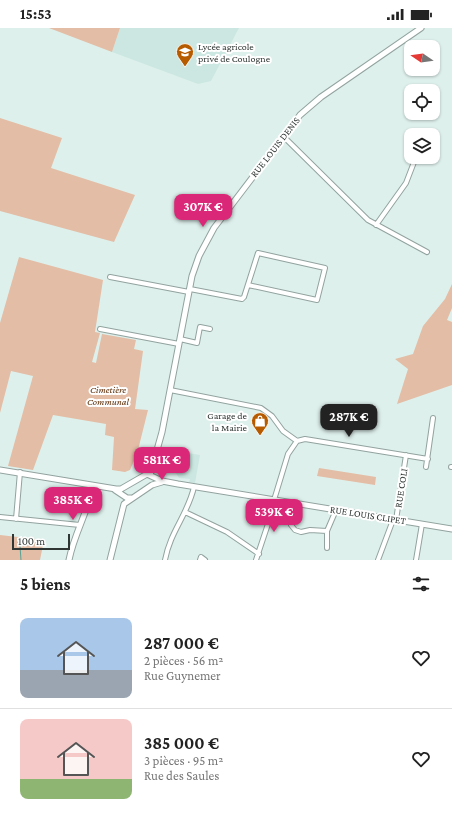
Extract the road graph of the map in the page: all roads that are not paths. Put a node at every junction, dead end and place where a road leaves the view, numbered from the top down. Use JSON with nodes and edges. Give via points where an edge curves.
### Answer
{"nodes":[{"id":1,"x":421,"y":28,"type":"edge"},
{"id":2,"x":282,"y":136,"type":"junction"},
{"id":3,"x":413,"y":164,"type":"edge"},
{"id":4,"x":376,"y":225,"type":"junction"},
{"id":5,"x":427,"y":252,"type":"dead end"},
{"id":6,"x":110,"y":277,"type":"dead end"},
{"id":7,"x":248,"y":285,"type":"junction"},
{"id":8,"x":189,"y":290,"type":"junction"},
{"id":9,"x":100,"y":329,"type":"dead end"},
{"id":10,"x":210,"y":329,"type":"dead end"},
{"id":11,"x":180,"y":342,"type":"junction"},
{"id":12,"x":170,"y":390,"type":"junction"},
{"id":13,"x":433,"y":418,"type":"dead end"},
{"id":14,"x":297,"y":441,"type":"junction"},
{"id":15,"x":406,"y":455,"type":"junction"},
{"id":16,"x":428,"y":459,"type":"junction"},
{"id":17,"x":426,"y":467,"type":"dead end"},
{"id":18,"x":0,"y":470,"type":"edge"},
{"id":19,"x":20,"y":472,"type":"junction"},
{"id":20,"x":151,"y":476,"type":"junction"},
{"id":21,"x":165,"y":482,"type":"junction"},
{"id":22,"x":152,"y":485,"type":"junction"},
{"id":23,"x":93,"y":486,"type":"junction"},
{"id":24,"x":124,"y":487,"type":"junction"},
{"id":25,"x":194,"y":487,"type":"junction"},
{"id":26,"x":112,"y":489,"type":"junction"},
{"id":27,"x":124,"y":496,"type":"junction"},
{"id":28,"x":131,"y":498,"type":"junction"},
{"id":29,"x":275,"y":500,"type":"junction"},
{"id":30,"x":283,"y":502,"type":"junction"},
{"id":31,"x":336,"y":510,"type":"junction"},
{"id":32,"x":185,"y":512,"type":"junction"},
{"id":33,"x":0,"y":518,"type":"edge"},
{"id":34,"x":16,"y":519,"type":"junction"},
{"id":35,"x":395,"y":520,"type":"junction"},
{"id":36,"x":422,"y":524,"type":"junction"},
{"id":37,"x":80,"y":525,"type":"junction"},
{"id":38,"x":452,"y":529,"type":"edge"},
{"id":39,"x":327,"y":531,"type":"junction"},
{"id":40,"x":327,"y":548,"type":"dead end"},
{"id":41,"x":258,"y":554,"type":"junction"},
{"id":42,"x":69,"y":560,"type":"edge"},
{"id":43,"x":110,"y":560,"type":"edge"},
{"id":44,"x":165,"y":560,"type":"edge"},
{"id":45,"x":200,"y":560,"type":"edge"},
{"id":46,"x":205,"y":560,"type":"edge"},
{"id":47,"x":256,"y":560,"type":"edge"},
{"id":48,"x":378,"y":560,"type":"edge"},
{"id":49,"x":416,"y":560,"type":"edge"}],
"edges":[{"from":1,"to":2,"type":"street","name":"RUE LOUIS DENIS","via":[[314,102]]},
{"from":2,"to":4,"type":"street","via":[[357,211]]},
{"from":2,"to":8,"type":"street","name":"RUE LOUIS DENIS","via":[[211,232],[199,256]]},
{"from":3,"to":4,"type":"street","via":[[406,183]]},
{"from":4,"to":5,"type":"street"},
{"from":6,"to":8,"type":"street"},
{"from":7,"to":7,"type":"street","via":[[258,253],[324,268],[317,300]]},
{"from":7,"to":8,"type":"street","via":[[242,299]]},
{"from":8,"to":11,"type":"street","name":"RUE LOUIS DENIS"},
{"from":9,"to":11,"type":"street"},
{"from":10,"to":11,"type":"street","via":[[200,327],[196,343]]},
{"from":11,"to":12,"type":"street","name":"RUE LOUIS DENIS"},
{"from":12,"to":14,"type":"street","via":[[261,408],[270,414],[283,431]]},
{"from":12,"to":20,"type":"street","name":"RUE LOUIS DENIS"},
{"from":13,"to":16,"type":"street"},
{"from":14,"to":15,"type":"street","via":[[305,439]]},
{"from":14,"to":29,"type":"street","via":[[288,454]]},
{"from":15,"to":16,"type":"street"},
{"from":15,"to":35,"type":"street","name":"RUE COLI"},
{"from":16,"to":17,"type":"street"},
{"from":18,"to":19,"type":"street"},
{"from":19,"to":23,"type":"street"},
{"from":19,"to":34,"type":"street"},
{"from":20,"to":21,"type":"street","name":"RUE LOUIS CLIPET"},
{"from":20,"to":22,"type":"street","name":"RUE LOUIS DENIS","via":[[154,481]]},
{"from":20,"to":24,"type":"street","via":[[144,475]]},
{"from":21,"to":22,"type":"street","name":"RUE LOUIS CLIPET"},
{"from":21,"to":25,"type":"street","name":"RUE LOUIS CLIPET"},
{"from":22,"to":28,"type":"street","name":"RUE LOUIS CLIPET"},
{"from":23,"to":26,"type":"street"},
{"from":23,"to":37,"type":"street"},
{"from":24,"to":26,"type":"street"},
{"from":24,"to":27,"type":"street"},
{"from":25,"to":29,"type":"street","name":"RUE LOUIS CLIPET"},
{"from":25,"to":32,"type":"street"},
{"from":26,"to":27,"type":"street"},
{"from":27,"to":28,"type":"street"},
{"from":28,"to":43,"type":"street","via":[[122,508]]},
{"from":29,"to":30,"type":"street","name":"RUE LOUIS CLIPET"},
{"from":29,"to":41,"type":"street"},
{"from":30,"to":31,"type":"street","name":"RUE LOUIS CLIPET"},
{"from":30,"to":39,"type":"street","via":[[295,530]]},
{"from":31,"to":35,"type":"street","name":"RUE LOUIS CLIPET"},
{"from":31,"to":39,"type":"street"},
{"from":32,"to":41,"type":"street","via":[[227,532]]},
{"from":32,"to":44,"type":"street","via":[[170,539]]},
{"from":33,"to":34,"type":"street"},
{"from":34,"to":37,"type":"street"},
{"from":35,"to":36,"type":"street","name":"RUE LOUIS CLIPET"},
{"from":35,"to":48,"type":"street","name":"RUE COLI"},
{"from":36,"to":38,"type":"street","name":"RUE LOUIS CLIPET"},
{"from":36,"to":49,"type":"street"},
{"from":37,"to":42,"type":"street"},
{"from":39,"to":40,"type":"street"},
{"from":41,"to":47,"type":"street"},
{"from":45,"to":46,"type":"street","via":[[201,557]]}]}
